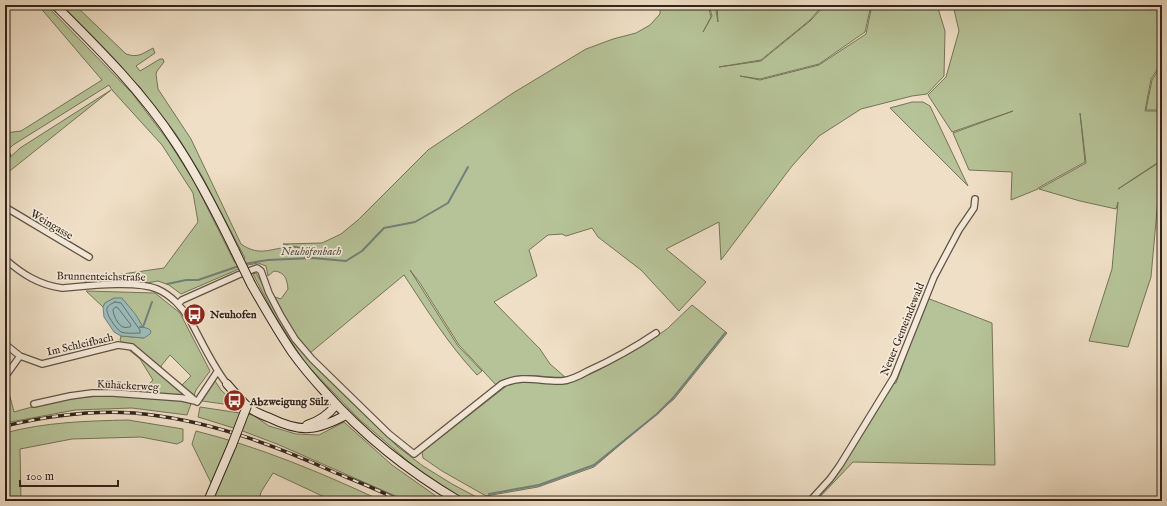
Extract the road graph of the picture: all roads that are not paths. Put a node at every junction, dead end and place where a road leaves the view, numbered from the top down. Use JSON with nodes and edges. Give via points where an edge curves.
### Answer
{"nodes":[{"id":1,"x":55,"y":5,"type":"edge"},
{"id":2,"x":975,"y":199,"type":"dead end"},
{"id":3,"x":5,"y":207,"type":"edge"},
{"id":4,"x":89,"y":257,"type":"dead end"},
{"id":5,"x":5,"y":259,"type":"edge"},
{"id":6,"x":178,"y":304,"type":"junction"},
{"id":7,"x":656,"y":334,"type":"dead end"},
{"id":8,"x":5,"y":344,"type":"edge"},
{"id":9,"x":20,"y":356,"type":"junction"},
{"id":10,"x":218,"y":372,"type":"junction"},
{"id":11,"x":5,"y":377,"type":"edge"},
{"id":12,"x":227,"y":384,"type":"joint"},
{"id":13,"x":197,"y":402,"type":"junction"},
{"id":14,"x":34,"y":404,"type":"dead end"},
{"id":15,"x":336,"y":405,"type":"junction"},
{"id":16,"x":247,"y":406,"type":"junction"},
{"id":17,"x":346,"y":415,"type":"junction"},
{"id":18,"x":290,"y":426,"type":"junction"},
{"id":19,"x":208,"y":501,"type":"edge"},
{"id":20,"x":459,"y":501,"type":"edge"},
{"id":21,"x":810,"y":501,"type":"edge"}],
"edges":[{"from":1,"to":15,"type":"main road","bridge":true,"via":[[120,73],[175,141],[207,195],[271,320],[293,353]]},
{"from":2,"to":21,"type":"street","name":"Neuer Gemeindewald","via":[[974,208],[934,277],[894,377],[830,479]]},
{"from":3,"to":4,"type":"street","name":"Weingasse"},
{"from":5,"to":6,"type":"street","name":"Brunnenteichstraße","via":[[26,276],[40,283],[62,288],[142,285],[168,294]]},
{"from":6,"to":7,"type":"street","via":[[182,300],[258,268],[295,339],[389,434],[414,454],[502,384],[522,379],[564,381],[617,357]]},
{"from":6,"to":10,"type":"street","name":"Brunnenteichstraße","via":[[189,318]]},
{"from":8,"to":9,"type":"street","name":"Im Schleifbach"},
{"from":9,"to":11,"type":"street"},
{"from":9,"to":13,"type":"street","name":"Im Schleifbach","via":[[42,364],[118,345],[132,347]]},
{"from":10,"to":12,"type":"street","name":"Brunnenteichstraße"},
{"from":10,"to":13,"type":"street"},
{"from":12,"to":16,"type":"main road"},
{"from":13,"to":14,"type":"street","name":"Kühäckerweg","via":[[182,398],[92,393]]},
{"from":15,"to":17,"type":"main road"},
{"from":15,"to":18,"type":"main road","via":[[330,413],[314,423]]},
{"from":16,"to":18,"type":"main road"},
{"from":16,"to":19,"type":"main road","bridge":true},
{"from":17,"to":18,"type":"main road","via":[[316,428],[299,429]]},
{"from":17,"to":20,"type":"main road","via":[[403,465]]}]}
